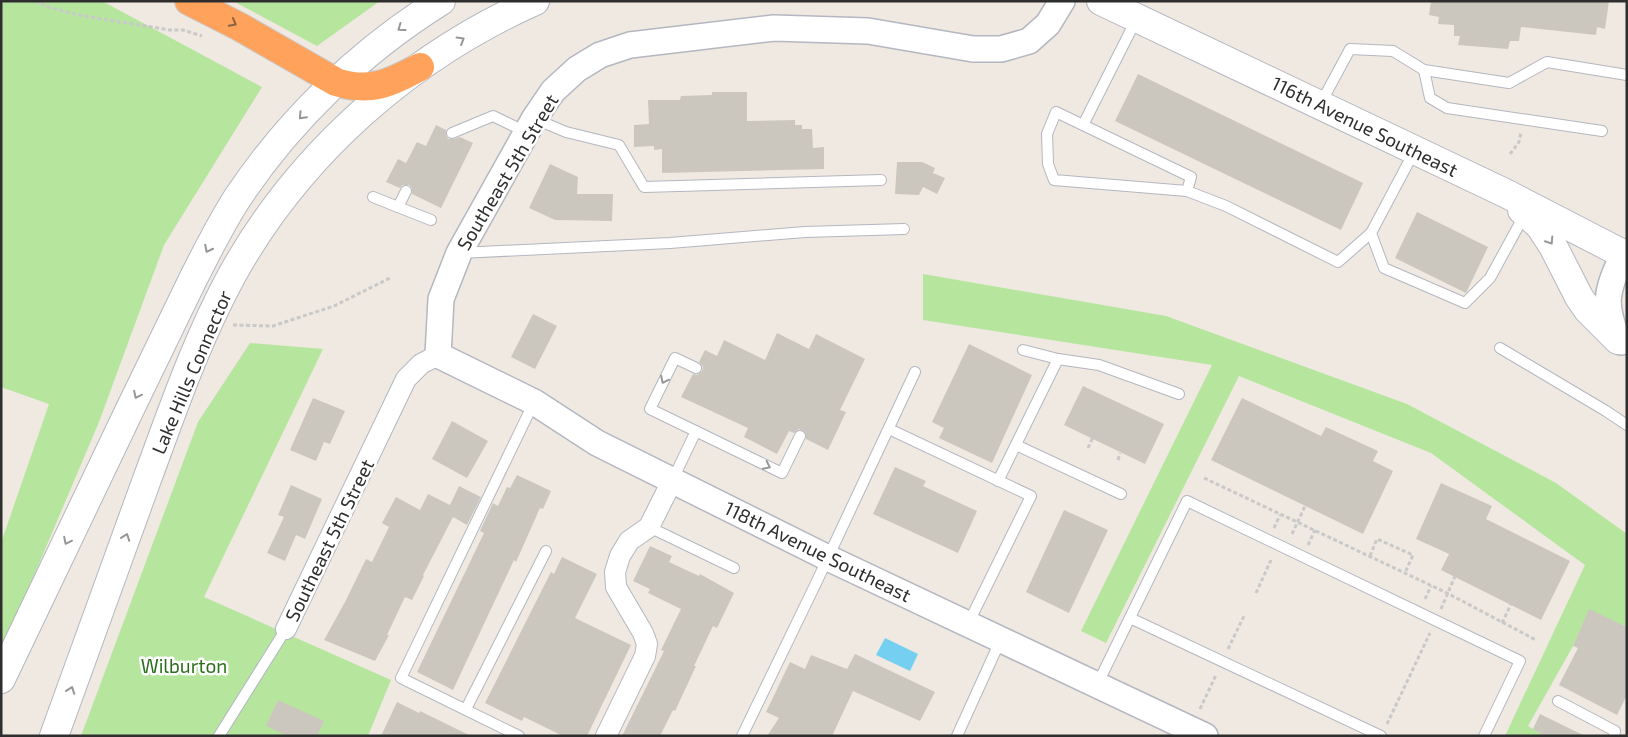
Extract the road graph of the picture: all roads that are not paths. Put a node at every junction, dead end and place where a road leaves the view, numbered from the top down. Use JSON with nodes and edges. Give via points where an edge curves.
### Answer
{"nodes":[{"id":1,"x":189,"y":1,"type":"edge"},
{"id":2,"x":441,"y":1,"type":"edge"},
{"id":3,"x":535,"y":1,"type":"edge"},
{"id":4,"x":1062,"y":1,"type":"edge"},
{"id":5,"x":1101,"y":1,"type":"edge"},
{"id":6,"x":1137,"y":18,"type":"junction"},
{"id":7,"x":420,"y":67,"type":"junction"},
{"id":8,"x":1424,"y":70,"type":"junction"},
{"id":9,"x":1627,"y":74,"type":"edge"},
{"id":10,"x":336,"y":82,"type":"junction"},
{"id":11,"x":1320,"y":105,"type":"junction"},
{"id":12,"x":530,"y":126,"type":"junction"},
{"id":13,"x":1083,"y":126,"type":"junction"},
{"id":14,"x":1602,"y":131,"type":"dead end"},
{"id":15,"x":452,"y":133,"type":"dead end"},
{"id":16,"x":1414,"y":150,"type":"junction"},
{"id":17,"x":881,"y":180,"type":"dead end"},
{"id":18,"x":406,"y":191,"type":"dead end"},
{"id":19,"x":1187,"y":191,"type":"junction"},
{"id":20,"x":1505,"y":193,"type":"junction"},
{"id":21,"x":373,"y":197,"type":"dead end"},
{"id":22,"x":398,"y":207,"type":"junction"},
{"id":23,"x":1526,"y":213,"type":"junction"},
{"id":24,"x":431,"y":220,"type":"dead end"},
{"id":25,"x":904,"y":229,"type":"dead end"},
{"id":26,"x":1371,"y":233,"type":"junction"},
{"id":27,"x":1626,"y":252,"type":"edge"},
{"id":28,"x":459,"y":253,"type":"junction"},
{"id":29,"x":1622,"y":343,"type":"edge"},
{"id":30,"x":1500,"y":348,"type":"dead end"},
{"id":31,"x":1023,"y":350,"type":"dead end"},
{"id":32,"x":438,"y":355,"type":"junction"},
{"id":33,"x":1058,"y":359,"type":"junction"},
{"id":34,"x":696,"y":368,"type":"dead end"},
{"id":35,"x":914,"y":372,"type":"dead end"},
{"id":36,"x":1178,"y":394,"type":"dead end"},
{"id":37,"x":534,"y":402,"type":"junction"},
{"id":38,"x":1627,"y":425,"type":"edge"},
{"id":39,"x":889,"y":429,"type":"junction"},
{"id":40,"x":696,"y":431,"type":"junction"},
{"id":41,"x":800,"y":436,"type":"dead end"},
{"id":42,"x":1016,"y":445,"type":"junction"},
{"id":43,"x":673,"y":479,"type":"junction"},
{"id":44,"x":998,"y":481,"type":"junction"},
{"id":45,"x":1121,"y":494,"type":"dead end"},
{"id":46,"x":649,"y":527,"type":"junction"},
{"id":47,"x":546,"y":551,"type":"dead end"},
{"id":48,"x":828,"y":558,"type":"junction"},
{"id":49,"x":734,"y":568,"type":"dead end"},
{"id":50,"x":1130,"y":618,"type":"junction"},
{"id":51,"x":968,"y":624,"type":"junction"},
{"id":52,"x":286,"y":629,"type":"joint"},
{"id":53,"x":1002,"y":639,"type":"junction"},
{"id":54,"x":1,"y":679,"type":"edge"},
{"id":55,"x":1098,"y":685,"type":"junction"},
{"id":56,"x":1558,"y":701,"type":"dead end"},
{"id":57,"x":466,"y":709,"type":"junction"},
{"id":58,"x":1383,"y":732,"type":"edge"},
{"id":59,"x":54,"y":736,"type":"edge"},
{"id":60,"x":219,"y":736,"type":"edge"},
{"id":61,"x":519,"y":736,"type":"edge"},
{"id":62,"x":606,"y":736,"type":"edge"},
{"id":63,"x":742,"y":736,"type":"edge"},
{"id":64,"x":957,"y":736,"type":"edge"},
{"id":65,"x":1205,"y":736,"type":"edge"},
{"id":66,"x":1484,"y":736,"type":"edge"},
{"id":67,"x":1614,"y":736,"type":"edge"}],
"edges":[{"from":1,"to":10,"type":"highway","one_way":true},
{"from":2,"to":10,"type":"main road","one_way":true,"via":[[379,44]]},
{"from":7,"to":3,"type":"main road","one_way":true,"via":[[487,25]]},
{"from":4,"to":12,"type":"street","name":"Southeast 5th Street","via":[[1048,24],[1029,41],[1001,49],[973,48],[868,30],[774,28],[630,45],[600,55],[577,69],[553,91]]},
{"from":5,"to":6,"type":"main road","name":"116th Avenue Southeast"},
{"from":6,"to":11,"type":"main road","name":"116th Avenue Southeast"},
{"from":6,"to":13,"type":"lane"},
{"from":7,"to":10,"type":"highway","via":[[377,86],[351,87]]},
{"from":59,"to":7,"type":"main road","name":"Lake Hills Connector","one_way":true,"via":[[177,400],[202,336],[232,276],[274,210],[321,152],[377,99]]},
{"from":8,"to":9,"type":"lane","via":[[1509,83],[1547,62]]},
{"from":8,"to":11,"type":"lane","via":[[1392,51],[1350,49]]},
{"from":8,"to":14,"type":"lane","via":[[1430,98],[1447,108]]},
{"from":10,"to":54,"type":"main road","name":"Lake Hills Connector","one_way":true,"via":[[274,147],[216,234]]},
{"from":11,"to":16,"type":"main road","name":"116th Avenue Southeast"},
{"from":12,"to":15,"type":"lane","via":[[493,116]]},
{"from":12,"to":17,"type":"lane","via":[[619,145],[644,187]]},
{"from":12,"to":28,"type":"street","name":"Southeast 5th Street"},
{"from":13,"to":19,"type":"lane","via":[[1191,177]]},
{"from":13,"to":19,"type":"lane","via":[[1056,112],[1047,134],[1048,164],[1054,180]]},
{"from":16,"to":20,"type":"main road","name":"116th Avenue Southeast"},
{"from":16,"to":26,"type":"lane"},
{"from":18,"to":22,"type":"lane"},
{"from":19,"to":26,"type":"lane","via":[[1226,206],[1338,262]]},
{"from":20,"to":23,"type":"main road"},
{"from":20,"to":27,"type":"main road","name":"116th Avenue Southeast"},
{"from":21,"to":22,"type":"lane"},
{"from":22,"to":24,"type":"lane"},
{"from":23,"to":26,"type":"lane","via":[[1490,278],[1465,303],[1384,268]]},
{"from":23,"to":29,"type":"main road","one_way":true,"via":[[1540,226],[1553,246],[1588,310]]},
{"from":25,"to":28,"type":"lane"},
{"from":27,"to":29,"type":"street","via":[[1610,286],[1608,304],[1610,320]]},
{"from":28,"to":32,"type":"street","name":"Southeast 5th Street","via":[[441,299]]},
{"from":30,"to":38,"type":"lane"},
{"from":31,"to":33,"type":"lane"},
{"from":32,"to":37,"type":"street","name":"118th Avenue Southeast"},
{"from":32,"to":52,"type":"street","name":"Southeast 5th Street","via":[[421,364],[406,379]]},
{"from":33,"to":36,"type":"lane","via":[[1098,365]]},
{"from":33,"to":42,"type":"lane"},
{"from":34,"to":40,"type":"lane","one_way":true,"via":[[675,358],[650,409]]},
{"from":35,"to":39,"type":"lane"},
{"from":37,"to":43,"type":"street","name":"118th Avenue Southeast","via":[[597,443]]},
{"from":37,"to":57,"type":"lane","via":[[401,678]]},
{"from":39,"to":44,"type":"lane"},
{"from":39,"to":48,"type":"lane"},
{"from":40,"to":41,"type":"lane","one_way":true,"via":[[782,473]]},
{"from":40,"to":43,"type":"lane"},
{"from":42,"to":44,"type":"lane"},
{"from":42,"to":45,"type":"lane"},
{"from":43,"to":46,"type":"street"},
{"from":43,"to":48,"type":"street","name":"118th Avenue Southeast"},
{"from":44,"to":51,"type":"lane","via":[[1030,496]]},
{"from":46,"to":49,"type":"lane"},
{"from":46,"to":62,"type":"street","via":[[629,541],[615,572],[616,587],[647,644],[645,656]]},
{"from":47,"to":57,"type":"lane"},
{"from":48,"to":51,"type":"street","name":"118th Avenue Southeast"},
{"from":48,"to":63,"type":"lane"},
{"from":50,"to":55,"type":"lane"},
{"from":50,"to":58,"type":"lane"},
{"from":50,"to":66,"type":"lane","via":[[1187,501],[1520,661]]},
{"from":51,"to":53,"type":"street","name":"118th Avenue Southeast"},
{"from":52,"to":60,"type":"lane"},
{"from":53,"to":55,"type":"street","name":"118th Avenue Southeast"},
{"from":53,"to":64,"type":"lane"},
{"from":55,"to":65,"type":"street","name":"118th Avenue Southeast"},
{"from":56,"to":67,"type":"lane","via":[[1615,731]]},
{"from":57,"to":61,"type":"lane"}]}
